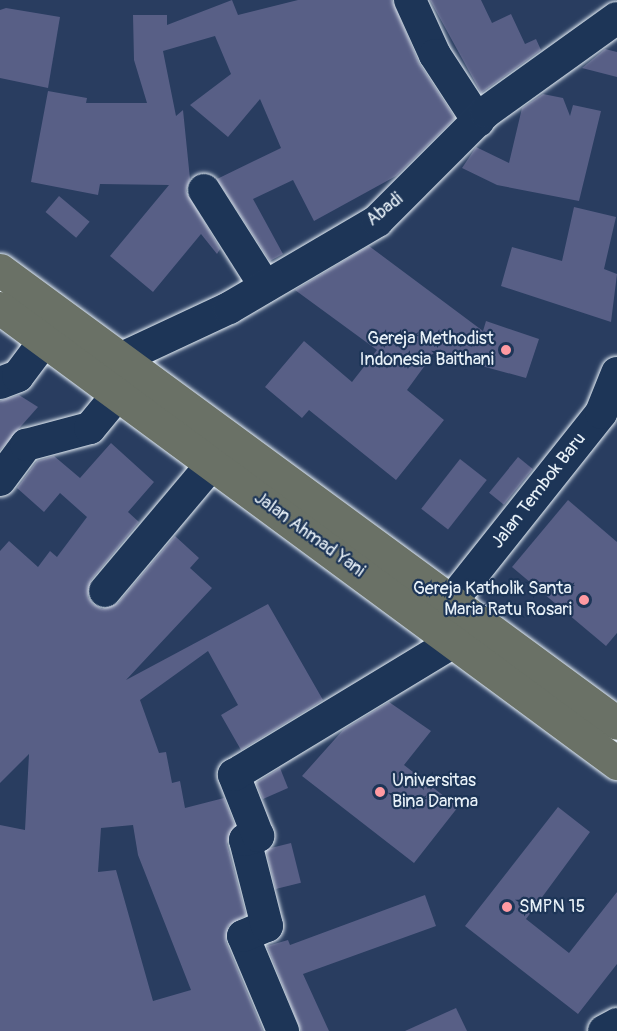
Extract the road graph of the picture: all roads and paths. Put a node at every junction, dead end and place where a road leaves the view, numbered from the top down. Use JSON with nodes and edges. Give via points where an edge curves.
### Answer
{"nodes":[{"id":1,"x":410,"y":0,"type":"edge"},
{"id":2,"x":617,"y":18,"type":"edge"},
{"id":3,"x":478,"y":121,"type":"junction"},
{"id":4,"x":204,"y":190,"type":"dead end"},
{"id":5,"x":0,"y":270,"type":"edge"},
{"id":6,"x":265,"y":286,"type":"junction"},
{"id":7,"x":0,"y":308,"type":"edge"},
{"id":8,"x":45,"y":340,"type":"junction"},
{"id":9,"x":122,"y":358,"type":"junction"},
{"id":10,"x":617,"y":373,"type":"edge"},
{"id":11,"x":0,"y":383,"type":"edge"},
{"id":12,"x":118,"y":394,"type":"junction"},
{"id":13,"x":212,"y":464,"type":"junction"},
{"id":14,"x":0,"y":480,"type":"edge"},
{"id":15,"x":105,"y":591,"type":"dead end"},
{"id":16,"x":450,"y":603,"type":"junction"},
{"id":17,"x":452,"y":643,"type":"junction"},
{"id":18,"x":617,"y":723,"type":"edge"},
{"id":19,"x":617,"y":763,"type":"edge"},
{"id":20,"x":617,"y":1024,"type":"edge"},
{"id":21,"x":283,"y":1031,"type":"edge"},
{"id":22,"x":603,"y":1031,"type":"edge"}],
"edges":[{"from":1,"to":3,"type":"street","via":[[435,55]]},
{"from":2,"to":3,"type":"street","name":"Abadi"},
{"from":3,"to":6,"type":"street","name":"Abadi","via":[[377,221]]},
{"from":4,"to":6,"type":"street"},
{"from":5,"to":9,"type":"highway","name":"Jalan Ahmad Yani"},
{"from":6,"to":9,"type":"street","name":"Abadi"},
{"from":7,"to":8,"type":"highway","name":"Jalan Ahmad Yani"},
{"from":8,"to":11,"type":"street","via":[[18,376]]},
{"from":8,"to":12,"type":"highway","name":"Jalan Ahmad Yani"},
{"from":9,"to":16,"type":"highway","name":"Jalan Ahmad Yani"},
{"from":10,"to":16,"type":"street","name":"Jalan Tembok Baru","via":[[601,413]]},
{"from":12,"to":13,"type":"highway","name":"Jalan Ahmad Yani"},
{"from":12,"to":14,"type":"street","via":[[90,428],[26,445]]},
{"from":13,"to":15,"type":"street"},
{"from":13,"to":17,"type":"highway","name":"Jalan Ahmad Yani"},
{"from":16,"to":18,"type":"highway","name":"Jalan Ahmad Yani"},
{"from":17,"to":19,"type":"highway","name":"Jalan Ahmad Yani"},
{"from":17,"to":21,"type":"street","via":[[234,775],[258,836],[245,840],[267,926],[243,936]]},
{"from":20,"to":22,"type":"street"}]}
